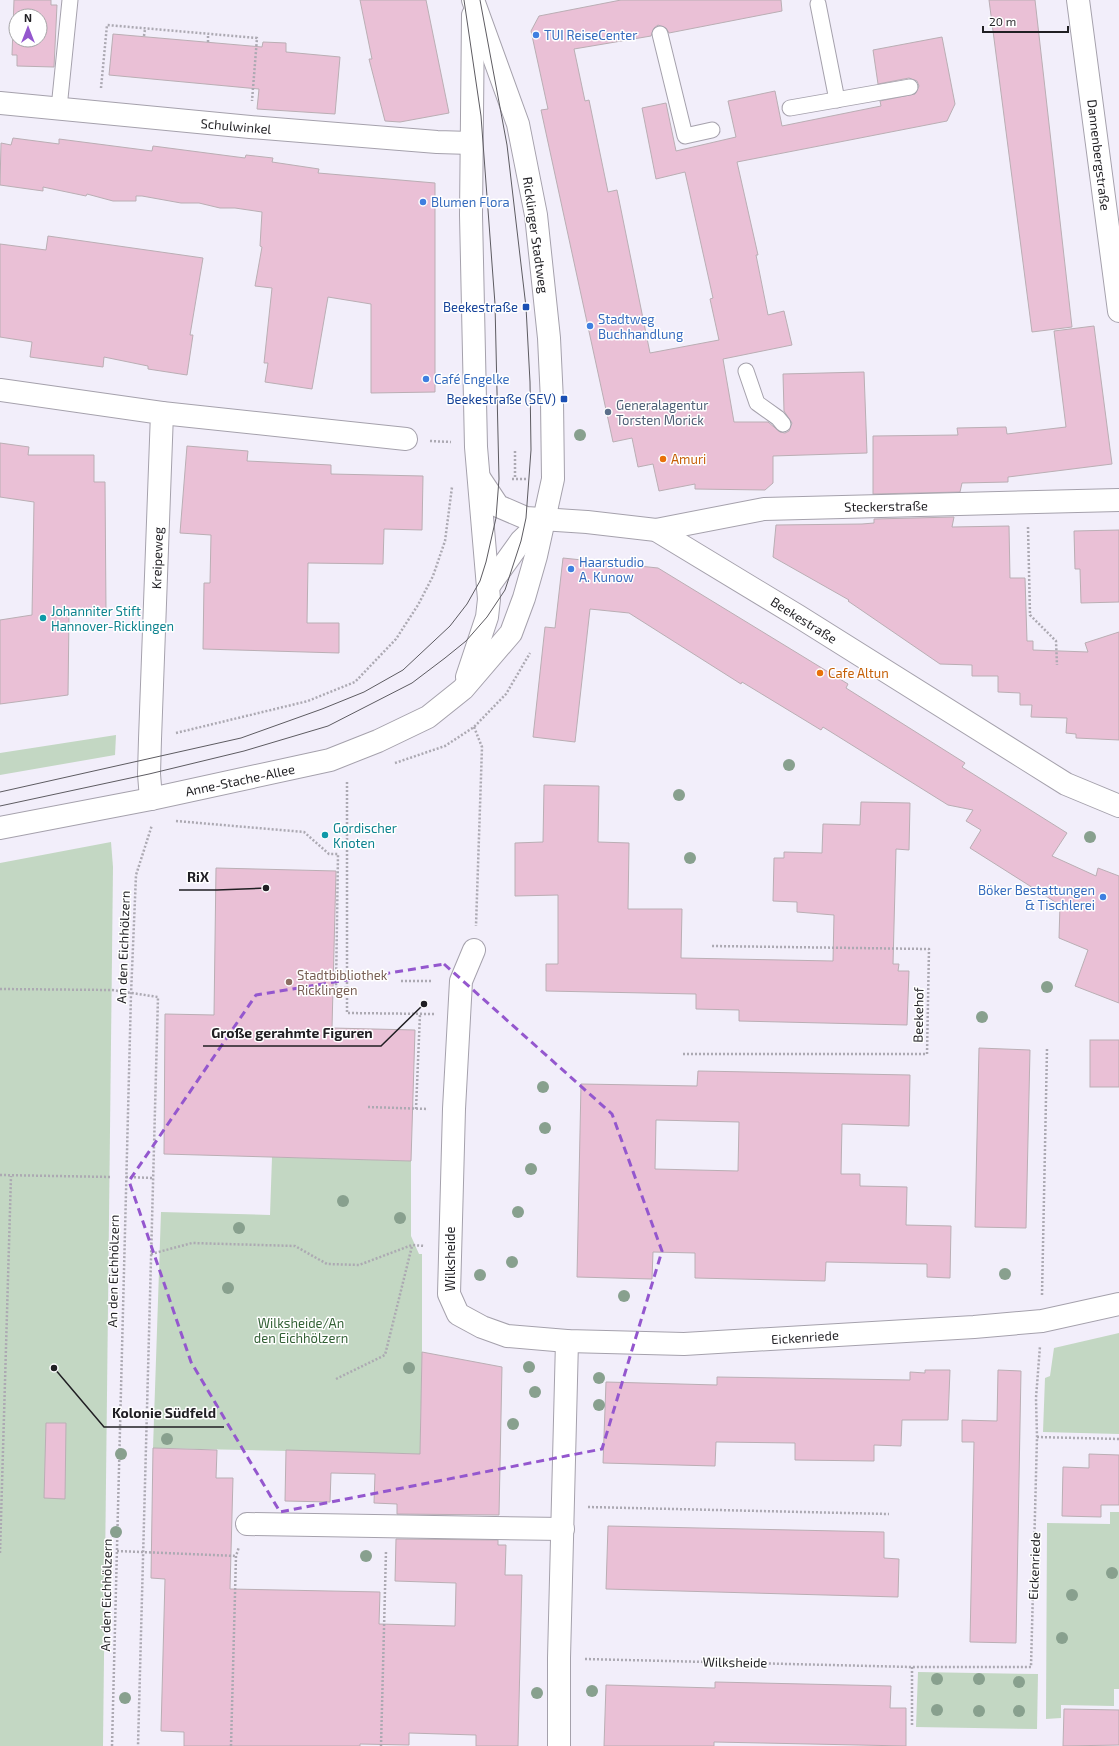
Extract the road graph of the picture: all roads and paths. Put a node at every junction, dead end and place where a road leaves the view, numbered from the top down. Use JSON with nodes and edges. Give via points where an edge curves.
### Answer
{"nodes":[{"id":1,"x":70,"y":0,"type":"edge"},
{"id":2,"x":473,"y":0,"type":"edge"},
{"id":3,"x":1078,"y":0,"type":"edge"},
{"id":4,"x":818,"y":4,"type":"dead end"},
{"id":5,"x":145,"y":29,"type":"junction"},
{"id":6,"x":208,"y":34,"type":"junction"},
{"id":7,"x":660,"y":34,"type":"dead end"},
{"id":8,"x":144,"y":36,"type":"dead end"},
{"id":9,"x":208,"y":42,"type":"dead end"},
{"id":10,"x":910,"y":87,"type":"dead end"},
{"id":11,"x":837,"y":100,"type":"junction"},
{"id":12,"x":0,"y":103,"type":"edge"},
{"id":13,"x":59,"y":108,"type":"junction"},
{"id":14,"x":790,"y":108,"type":"dead end"},
{"id":15,"x":99,"y":112,"type":"junction"},
{"id":16,"x":250,"y":127,"type":"junction"},
{"id":17,"x":712,"y":130,"type":"dead end"},
{"id":18,"x":471,"y":143,"type":"junction"},
{"id":19,"x":1119,"y":311,"type":"edge"},
{"id":20,"x":746,"y":371,"type":"dead end"},
{"id":21,"x":0,"y":390,"type":"edge"},
{"id":22,"x":162,"y":413,"type":"junction"},
{"id":23,"x":783,"y":424,"type":"dead end"},
{"id":24,"x":406,"y":439,"type":"dead end"},
{"id":25,"x":515,"y":451,"type":"dead end"},
{"id":26,"x":480,"y":478,"type":"junction"},
{"id":27,"x":515,"y":478,"type":"dead end"},
{"id":28,"x":553,"y":479,"type":"joint"},
{"id":29,"x":452,"y":486,"type":"dead end"},
{"id":30,"x":1119,"y":500,"type":"edge"},
{"id":31,"x":1028,"y":503,"type":"junction"},
{"id":32,"x":544,"y":519,"type":"junction"},
{"id":33,"x":656,"y":530,"type":"junction"},
{"id":34,"x":488,"y":587,"type":"junction"},
{"id":35,"x":1057,"y":666,"type":"dead end"},
{"id":36,"x":463,"y":689,"type":"junction"},
{"id":37,"x":474,"y":727,"type":"dead end"},
{"id":38,"x":150,"y":739,"type":"junction"},
{"id":39,"x":347,"y":775,"type":"dead end"},
{"id":40,"x":1119,"y":806,"type":"edge"},
{"id":41,"x":153,"y":809,"type":"junction"},
{"id":42,"x":0,"y":828,"type":"edge"},
{"id":43,"x":712,"y":946,"type":"dead end"},
{"id":44,"x":474,"y":950,"type":"joint"},
{"id":45,"x":401,"y":981,"type":"dead end"},
{"id":46,"x":432,"y":981,"type":"dead end"},
{"id":47,"x":346,"y":988,"type":"junction"},
{"id":48,"x":0,"y":989,"type":"edge"},
{"id":49,"x":131,"y":994,"type":"junction"},
{"id":50,"x":420,"y":1014,"type":"junction"},
{"id":51,"x":458,"y":1014,"type":"junction"},
{"id":52,"x":1047,"y":1049,"type":"dead end"},
{"id":53,"x":683,"y":1054,"type":"dead end"},
{"id":54,"x":368,"y":1107,"type":"dead end"},
{"id":55,"x":416,"y":1109,"type":"junction"},
{"id":56,"x":423,"y":1109,"type":"dead end"},
{"id":57,"x":0,"y":1175,"type":"edge"},
{"id":58,"x":11,"y":1176,"type":"junction"},
{"id":59,"x":112,"y":1177,"type":"dead end"},
{"id":60,"x":126,"y":1177,"type":"junction"},
{"id":61,"x":153,"y":1178,"type":"junction"},
{"id":62,"x":412,"y":1245,"type":"junction"},
{"id":63,"x":449,"y":1246,"type":"junction"},
{"id":64,"x":151,"y":1254,"type":"junction"},
{"id":65,"x":1119,"y":1304,"type":"edge"},
{"id":66,"x":1042,"y":1321,"type":"junction"},
{"id":67,"x":568,"y":1341,"type":"junction"},
{"id":68,"x":336,"y":1379,"type":"dead end"},
{"id":69,"x":1037,"y":1437,"type":"junction"},
{"id":70,"x":1119,"y":1439,"type":"edge"},
{"id":71,"x":563,"y":1506,"type":"junction"},
{"id":72,"x":889,"y":1514,"type":"dead end"},
{"id":73,"x":247,"y":1524,"type":"joint"},
{"id":74,"x":386,"y":1526,"type":"junction"},
{"id":75,"x":563,"y":1529,"type":"junction"},
{"id":76,"x":117,"y":1551,"type":"junction"},
{"id":77,"x":0,"y":1553,"type":"edge"},
{"id":78,"x":144,"y":1553,"type":"junction"},
{"id":79,"x":236,"y":1556,"type":"junction"},
{"id":80,"x":559,"y":1658,"type":"junction"},
{"id":81,"x":912,"y":1667,"type":"junction"},
{"id":82,"x":1031,"y":1667,"type":"joint"},
{"id":83,"x":912,"y":1725,"type":"dead end"},
{"id":84,"x":112,"y":1746,"type":"edge"},
{"id":85,"x":138,"y":1746,"type":"edge"},
{"id":86,"x":231,"y":1746,"type":"edge"},
{"id":87,"x":381,"y":1746,"type":"edge"},
{"id":88,"x":559,"y":1746,"type":"edge"}],
"edges":[{"from":1,"to":13,"type":"lane"},
{"from":2,"to":18,"type":"street","name":"Ricklinger Stadtweg"},
{"from":2,"to":28,"type":"street","name":"Ricklinger Stadtweg","via":[[518,124],[536,215],[549,338]]},
{"from":3,"to":19,"type":"street","name":"Dannenbergstraße"},
{"from":4,"to":11,"type":"lane"},
{"from":5,"to":6,"type":"path"},
{"from":5,"to":8,"type":"path"},
{"from":5,"to":15,"type":"path","via":[[107,26]]},
{"from":6,"to":9,"type":"path"},
{"from":6,"to":16,"type":"path","via":[[257,38]]},
{"from":7,"to":17,"type":"lane","via":[[685,136]]},
{"from":10,"to":11,"type":"lane"},
{"from":11,"to":14,"type":"lane"},
{"from":12,"to":13,"type":"street","name":"Schulwinkel"},
{"from":13,"to":15,"type":"street","name":"Schulwinkel"},
{"from":15,"to":16,"type":"street","name":"Schulwinkel"},
{"from":16,"to":18,"type":"street","name":"Schulwinkel"},
{"from":18,"to":26,"type":"street","name":"Ricklinger Stadtweg","via":[[476,446]]},
{"from":20,"to":23,"type":"lane","via":[[757,403]]},
{"from":21,"to":22,"type":"street"},
{"from":22,"to":24,"type":"street"},
{"from":22,"to":38,"type":"street","name":"Kreipeweg"},
{"from":25,"to":27,"type":"path"},
{"from":26,"to":32,"type":"street","name":"Beekestraße","via":[[498,506],[526,518]]},
{"from":26,"to":34,"type":"street"},
{"from":28,"to":32,"type":"street","name":"Anne-Stache-Allee"},
{"from":29,"to":38,"type":"path","via":[[445,541],[433,576],[396,639],[355,682],[308,701]]},
{"from":30,"to":31,"type":"street","name":"Steckerstraße"},
{"from":31,"to":33,"type":"street","name":"Steckerstraße","via":[[764,509]]},
{"from":31,"to":35,"type":"path","via":[[1030,615],[1056,640]]},
{"from":32,"to":33,"type":"street","name":"Beekestraße"},
{"from":32,"to":34,"type":"street","via":[[521,541]]},
{"from":32,"to":36,"type":"street","name":"Anne-Stache-Allee","via":[[524,598],[511,634]]},
{"from":33,"to":40,"type":"street","name":"Beekestraße","via":[[1066,784]]},
{"from":34,"to":36,"type":"street","via":[[487,616]]},
{"from":36,"to":41,"type":"street","name":"Anne-Stache-Allee","via":[[428,717],[330,760]]},
{"from":37,"to":44,"type":"path","via":[[482,747],[478,908]]},
{"from":38,"to":41,"type":"street","name":"Kreipeweg","via":[[149,774]]},
{"from":39,"to":47,"type":"path"},
{"from":41,"to":42,"type":"street","name":"Anne-Stache-Allee"},
{"from":41,"to":47,"type":"path","via":[[304,832],[329,854],[338,854],[335,988]]},
{"from":41,"to":49,"type":"path","name":"An den Eichhölzern","via":[[136,875]]},
{"from":43,"to":53,"type":"path","name":"Beekehof","via":[[929,949],[927,1054]]},
{"from":44,"to":51,"type":"street","name":"Wilksheide","via":[[461,981]]},
{"from":45,"to":46,"type":"path"},
{"from":47,"to":50,"type":"path","via":[[346,1013]]},
{"from":48,"to":49,"type":"path","via":[[112,990]]},
{"from":49,"to":60,"type":"path","name":"An den Eichhölzern"},
{"from":49,"to":61,"type":"path","via":[[158,997]]},
{"from":50,"to":51,"type":"path"},
{"from":50,"to":55,"type":"path"},
{"from":51,"to":63,"type":"street","name":"Wilksheide"},
{"from":52,"to":66,"type":"path"},
{"from":54,"to":55,"type":"path"},
{"from":55,"to":56,"type":"path"},
{"from":57,"to":58,"type":"path"},
{"from":58,"to":59,"type":"path"},
{"from":58,"to":77,"type":"path"},
{"from":60,"to":61,"type":"path"},
{"from":60,"to":76,"type":"path","name":"An den Eichhölzern"},
{"from":61,"to":64,"type":"path"},
{"from":62,"to":63,"type":"path"},
{"from":62,"to":64,"type":"path","via":[[359,1264],[327,1264],[295,1246],[192,1243]]},
{"from":62,"to":68,"type":"path","via":[[385,1355]]},
{"from":63,"to":67,"type":"street","name":"Wilksheide","via":[[449,1294],[458,1314],[482,1327],[507,1336]]},
{"from":64,"to":78,"type":"path"},
{"from":65,"to":66,"type":"street","name":"Eickenriede"},
{"from":66,"to":67,"type":"street","name":"Eickenriede","via":[[684,1344]]},
{"from":66,"to":69,"type":"path","name":"Eickenriede","via":[[1036,1398]]},
{"from":67,"to":71,"type":"street"},
{"from":69,"to":70,"type":"path"},
{"from":69,"to":82,"type":"path","name":"Eickenriede"},
{"from":71,"to":72,"type":"path"},
{"from":71,"to":75,"type":"street"},
{"from":73,"to":74,"type":"street"},
{"from":73,"to":79,"type":"path"},
{"from":74,"to":75,"type":"street"},
{"from":74,"to":87,"type":"path"},
{"from":75,"to":80,"type":"street"},
{"from":76,"to":78,"type":"path"},
{"from":76,"to":84,"type":"path","name":"An den Eichhölzern"},
{"from":78,"to":79,"type":"path"},
{"from":78,"to":85,"type":"path"},
{"from":79,"to":86,"type":"path"},
{"from":80,"to":81,"type":"path","name":"Wilksheide"},
{"from":80,"to":88,"type":"street"},
{"from":81,"to":82,"type":"path","name":"Wilksheide"},
{"from":81,"to":83,"type":"path"}]}
